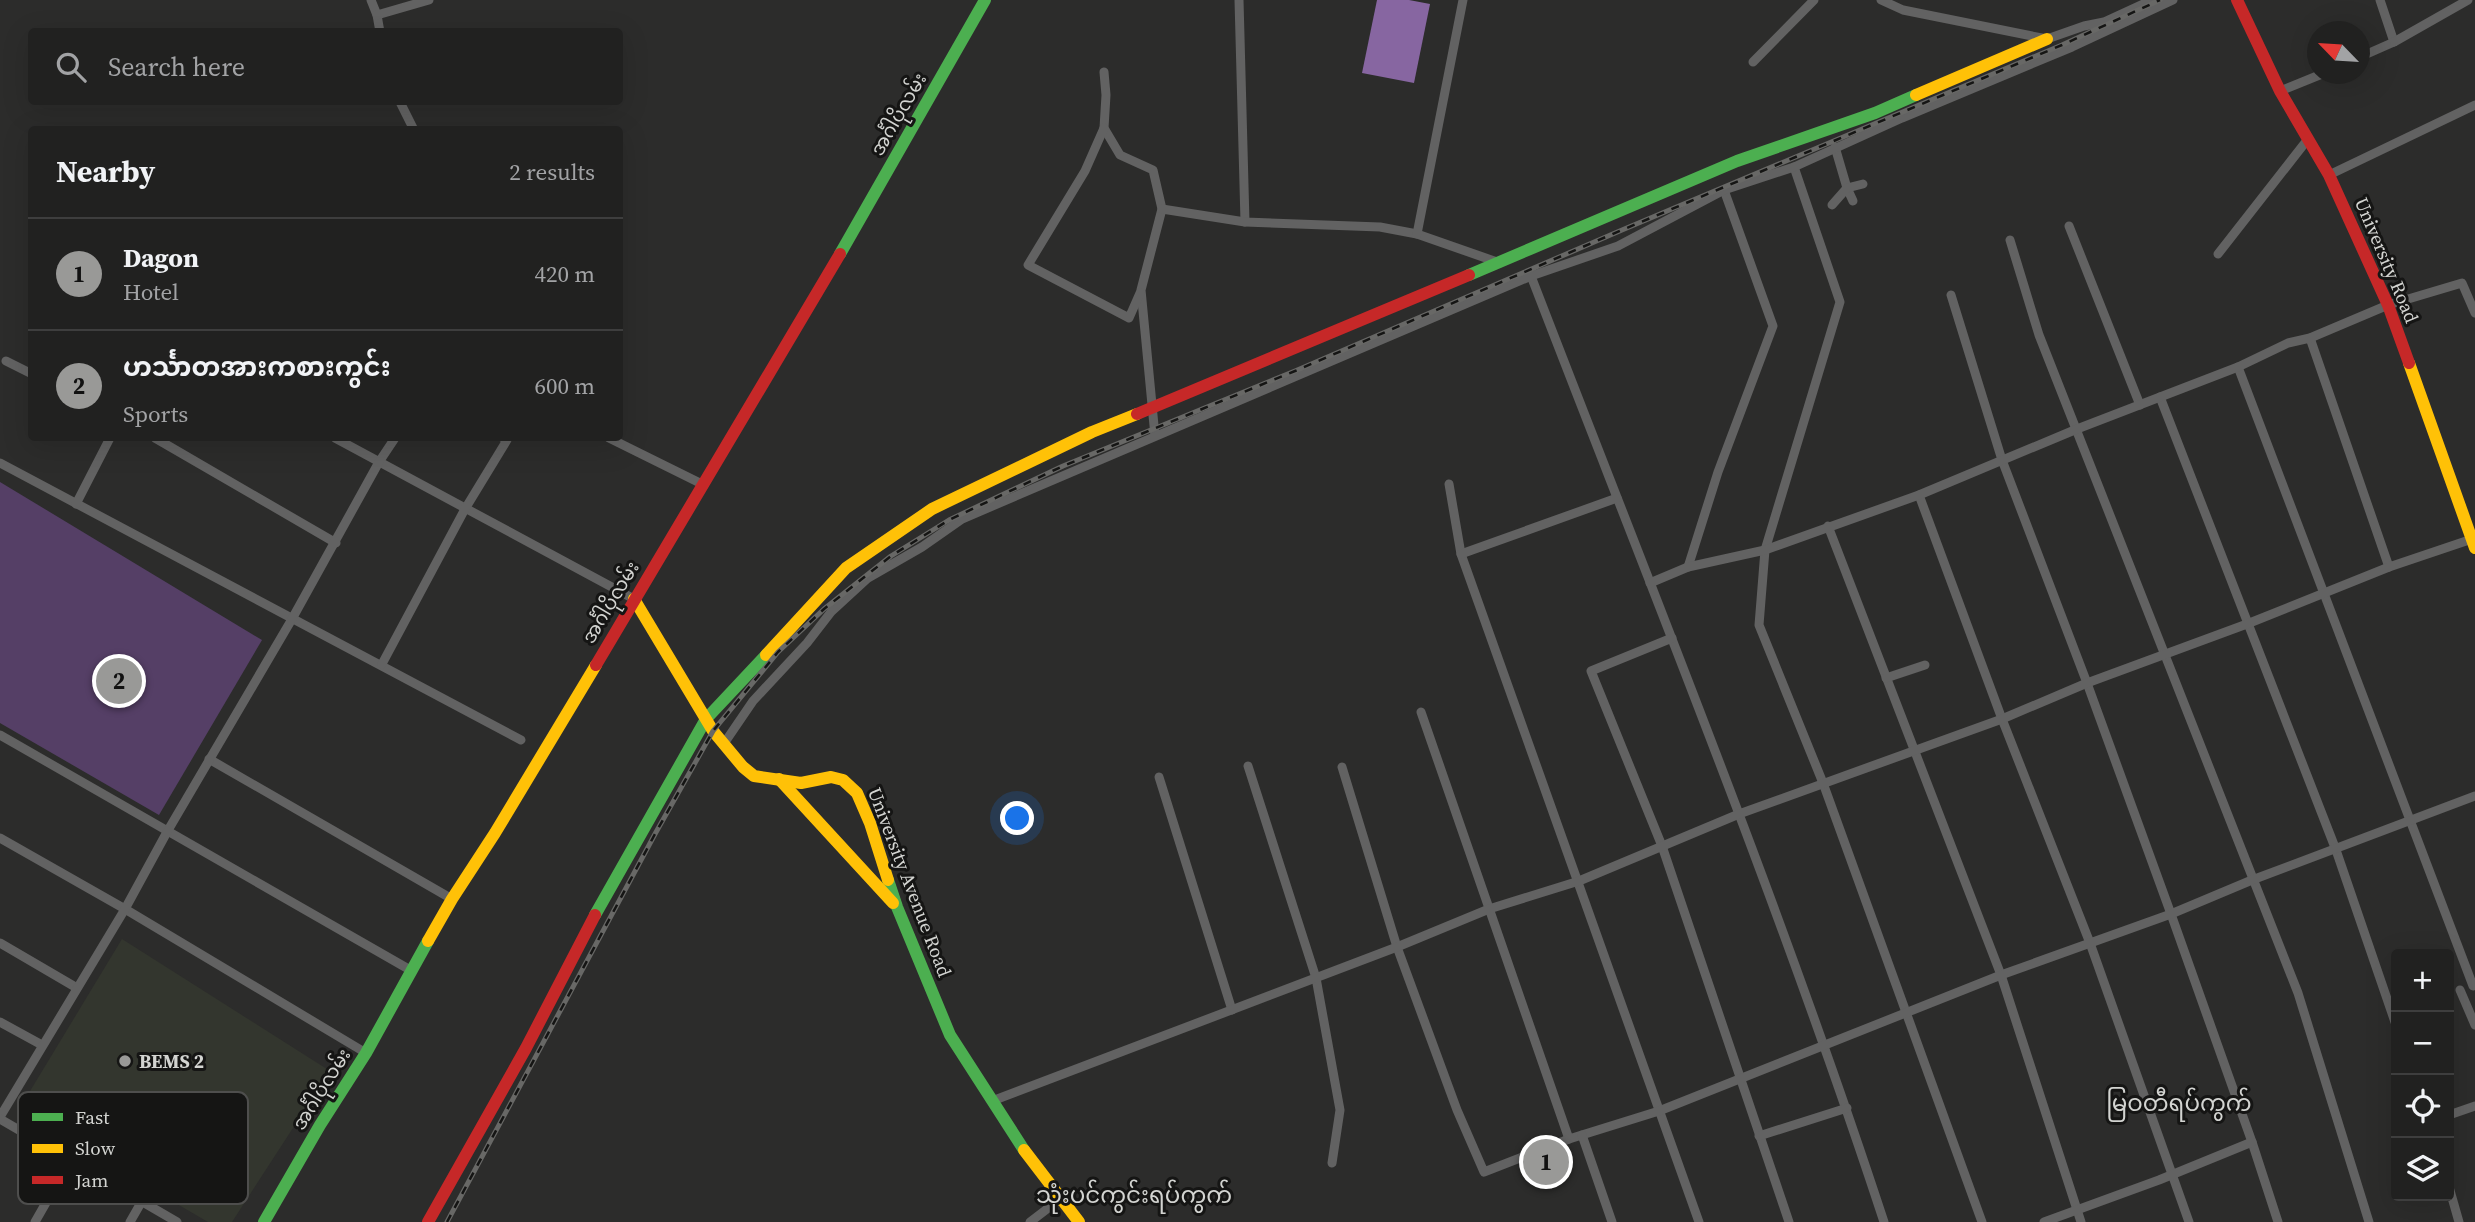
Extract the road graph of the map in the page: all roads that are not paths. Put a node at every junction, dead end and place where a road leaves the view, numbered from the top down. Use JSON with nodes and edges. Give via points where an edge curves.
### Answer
{"nodes":[{"id":1,"x":371,"y":0,"type":"edge"},
{"id":2,"x":429,"y":0,"type":"edge"},
{"id":3,"x":985,"y":0,"type":"edge"},
{"id":4,"x":1239,"y":0,"type":"edge"},
{"id":5,"x":1463,"y":0,"type":"edge"},
{"id":6,"x":1814,"y":0,"type":"edge"},
{"id":7,"x":1881,"y":0,"type":"edge"},
{"id":8,"x":2152,"y":0,"type":"edge"},
{"id":9,"x":2173,"y":0,"type":"edge"},
{"id":10,"x":2237,"y":0,"type":"edge"},
{"id":11,"x":2380,"y":0,"type":"edge"},
{"id":12,"x":2470,"y":0,"type":"edge"},
{"id":13,"x":2475,"y":7,"type":"edge"},
{"id":14,"x":377,"y":15,"type":"junction"},
{"id":15,"x":379,"y":28,"type":"edge"},
{"id":16,"x":2047,"y":39,"type":"junction"},
{"id":17,"x":2394,"y":42,"type":"junction"},
{"id":18,"x":2370,"y":53,"type":"edge"},
{"id":19,"x":1753,"y":62,"type":"dead end"},
{"id":20,"x":1104,"y":72,"type":"dead end"},
{"id":21,"x":2307,"y":80,"type":"edge"},
{"id":22,"x":2280,"y":91,"type":"junction"},
{"id":23,"x":402,"y":105,"type":"edge"},
{"id":24,"x":2475,"y":105,"type":"edge"},
{"id":25,"x":412,"y":126,"type":"edge"},
{"id":26,"x":1104,"y":128,"type":"junction"},
{"id":27,"x":2308,"y":139,"type":"junction"},
{"id":28,"x":1835,"y":147,"type":"junction"},
{"id":29,"x":1794,"y":167,"type":"junction"},
{"id":30,"x":2329,"y":175,"type":"junction"},
{"id":31,"x":1863,"y":184,"type":"dead end"},
{"id":32,"x":1847,"y":188,"type":"junction"},
{"id":33,"x":1724,"y":190,"type":"junction"},
{"id":34,"x":1853,"y":201,"type":"dead end"},
{"id":35,"x":1832,"y":205,"type":"dead end"},
{"id":36,"x":1162,"y":209,"type":"junction"},
{"id":37,"x":1245,"y":222,"type":"junction"},
{"id":38,"x":2068,"y":226,"type":"dead end"},
{"id":39,"x":1417,"y":234,"type":"junction"},
{"id":40,"x":2010,"y":240,"type":"dead end"},
{"id":41,"x":2218,"y":254,"type":"dead end"},
{"id":42,"x":1500,"y":263,"type":"junction"},
{"id":43,"x":1531,"y":276,"type":"junction"},
{"id":44,"x":1141,"y":290,"type":"junction"},
{"id":45,"x":1951,"y":295,"type":"dead end"},
{"id":46,"x":2388,"y":305,"type":"junction"},
{"id":47,"x":2475,"y":313,"type":"edge"},
{"id":48,"x":2310,"y":338,"type":"junction"},
{"id":49,"x":6,"y":361,"type":"dead end"},
{"id":50,"x":2238,"y":367,"type":"junction"},
{"id":51,"x":28,"y":372,"type":"edge"},
{"id":52,"x":2160,"y":397,"type":"junction"},
{"id":53,"x":2140,"y":405,"type":"junction"},
{"id":54,"x":1153,"y":406,"type":"junction"},
{"id":55,"x":2077,"y":429,"type":"junction"},
{"id":56,"x":1155,"y":436,"type":"junction"},
{"id":57,"x":108,"y":441,"type":"edge"},
{"id":58,"x":160,"y":441,"type":"edge"},
{"id":59,"x":340,"y":441,"type":"edge"},
{"id":60,"x":393,"y":441,"type":"edge"},
{"id":61,"x":506,"y":441,"type":"edge"},
{"id":62,"x":615,"y":441,"type":"edge"},
{"id":63,"x":2002,"y":460,"type":"junction"},
{"id":64,"x":379,"y":462,"type":"junction"},
{"id":65,"x":0,"y":463,"type":"edge"},
{"id":66,"x":1449,"y":484,"type":"dead end"},
{"id":67,"x":704,"y":485,"type":"junction"},
{"id":68,"x":1920,"y":495,"type":"junction"},
{"id":69,"x":1617,"y":498,"type":"junction"},
{"id":70,"x":76,"y":504,"type":"junction"},
{"id":71,"x":466,"y":509,"type":"junction"},
{"id":72,"x":1828,"y":526,"type":"junction"},
{"id":73,"x":2474,"y":542,"type":"edge"},
{"id":74,"x":336,"y":543,"type":"junction"},
{"id":75,"x":1765,"y":550,"type":"junction"},
{"id":76,"x":1461,"y":554,"type":"junction"},
{"id":77,"x":1688,"y":567,"type":"junction"},
{"id":78,"x":2389,"y":567,"type":"junction"},
{"id":79,"x":1650,"y":583,"type":"junction"},
{"id":80,"x":2324,"y":594,"type":"junction"},
{"id":81,"x":634,"y":599,"type":"junction"},
{"id":82,"x":292,"y":619,"type":"junction"},
{"id":83,"x":2247,"y":624,"type":"junction"},
{"id":84,"x":1672,"y":638,"type":"junction"},
{"id":85,"x":2166,"y":653,"type":"junction"},
{"id":86,"x":382,"y":664,"type":"junction"},
{"id":87,"x":1925,"y":665,"type":"dead end"},
{"id":88,"x":1886,"y":678,"type":"junction"},
{"id":89,"x":2087,"y":683,"type":"junction"},
{"id":90,"x":1421,"y":712,"type":"dead end"},
{"id":91,"x":706,"y":719,"type":"junction"},
{"id":92,"x":2002,"y":719,"type":"junction"},
{"id":93,"x":0,"y":735,"type":"edge"},
{"id":94,"x":521,"y":740,"type":"dead end"},
{"id":95,"x":723,"y":745,"type":"junction"},
{"id":96,"x":1914,"y":750,"type":"junction"},
{"id":97,"x":209,"y":759,"type":"junction"},
{"id":98,"x":1248,"y":766,"type":"dead end"},
{"id":99,"x":1342,"y":767,"type":"dead end"},
{"id":100,"x":1159,"y":777,"type":"dead end"},
{"id":101,"x":779,"y":779,"type":"junction"},
{"id":102,"x":1822,"y":783,"type":"junction"},
{"id":103,"x":2475,"y":796,"type":"edge"},
{"id":104,"x":1739,"y":814,"type":"junction"},
{"id":105,"x":2412,"y":821,"type":"junction"},
{"id":106,"x":167,"y":832,"type":"junction"},
{"id":107,"x":0,"y":838,"type":"edge"},
{"id":108,"x":1662,"y":846,"type":"junction"},
{"id":109,"x":2336,"y":850,"type":"junction"},
{"id":110,"x":2252,"y":880,"type":"junction"},
{"id":111,"x":1578,"y":881,"type":"junction"},
{"id":112,"x":452,"y":899,"type":"junction"},
{"id":113,"x":897,"y":908,"type":"junction"},
{"id":114,"x":125,"y":909,"type":"junction"},
{"id":115,"x":1489,"y":909,"type":"junction"},
{"id":116,"x":2171,"y":914,"type":"junction"},
{"id":117,"x":0,"y":943,"type":"edge"},
{"id":118,"x":2090,"y":943,"type":"junction"},
{"id":119,"x":1397,"y":947,"type":"junction"},
{"id":120,"x":412,"y":971,"type":"junction"},
{"id":121,"x":2001,"y":975,"type":"junction"},
{"id":122,"x":1315,"y":978,"type":"junction"},
{"id":123,"x":2474,"y":986,"type":"edge"},
{"id":124,"x":77,"y":988,"type":"junction"},
{"id":125,"x":2460,"y":990,"type":"junction"},
{"id":126,"x":2454,"y":992,"type":"edge"},
{"id":127,"x":1232,"y":1010,"type":"junction"},
{"id":128,"x":2392,"y":1012,"type":"edge"},
{"id":129,"x":1907,"y":1014,"type":"junction"},
{"id":130,"x":0,"y":1022,"type":"edge"},
{"id":131,"x":2475,"y":1026,"type":"edge"},
{"id":132,"x":42,"y":1045,"type":"junction"},
{"id":133,"x":1824,"y":1045,"type":"junction"},
{"id":134,"x":366,"y":1053,"type":"junction"},
{"id":135,"x":1739,"y":1079,"type":"junction"},
{"id":136,"x":992,"y":1101,"type":"junction"},
{"id":137,"x":2475,"y":1106,"type":"edge"},
{"id":138,"x":1847,"y":1108,"type":"junction"},
{"id":139,"x":1659,"y":1111,"type":"junction"},
{"id":140,"x":2454,"y":1113,"type":"edge"},
{"id":141,"x":0,"y":1118,"type":"edge"},
{"id":142,"x":18,"y":1128,"type":"edge"},
{"id":143,"x":1582,"y":1135,"type":"junction"},
{"id":144,"x":1759,"y":1136,"type":"junction"},
{"id":145,"x":1569,"y":1139,"type":"junction"},
{"id":146,"x":2252,"y":1142,"type":"junction"},
{"id":147,"x":1332,"y":1163,"type":"dead end"},
{"id":148,"x":2171,"y":1174,"type":"junction"},
{"id":149,"x":1060,"y":1199,"type":"junction"},
{"id":150,"x":2453,"y":1201,"type":"edge"},
{"id":151,"x":45,"y":1204,"type":"edge"},
{"id":152,"x":140,"y":1204,"type":"edge"},
{"id":153,"x":147,"y":1204,"type":"edge"},
{"id":154,"x":2077,"y":1210,"type":"junction"},
{"id":155,"x":35,"y":1222,"type":"edge"},
{"id":156,"x":130,"y":1222,"type":"edge"},
{"id":157,"x":177,"y":1222,"type":"edge"},
{"id":158,"x":264,"y":1222,"type":"edge"},
{"id":159,"x":428,"y":1222,"type":"edge"},
{"id":160,"x":1030,"y":1222,"type":"edge"},
{"id":161,"x":1079,"y":1222,"type":"edge"},
{"id":162,"x":1612,"y":1222,"type":"edge"},
{"id":163,"x":1699,"y":1222,"type":"edge"},
{"id":164,"x":1789,"y":1222,"type":"edge"},
{"id":165,"x":1884,"y":1222,"type":"edge"},
{"id":166,"x":1982,"y":1222,"type":"edge"},
{"id":167,"x":2044,"y":1222,"type":"edge"},
{"id":168,"x":2081,"y":1222,"type":"edge"},
{"id":169,"x":2189,"y":1222,"type":"edge"},
{"id":170,"x":2278,"y":1222,"type":"edge"},
{"id":171,"x":2369,"y":1222,"type":"edge"},
{"id":172,"x":2459,"y":1222,"type":"edge"}],
"edges":[{"from":1,"to":14,"type":"street"},
{"from":2,"to":14,"type":"street"},
{"from":3,"to":67,"type":"street","name":"အင်္ဂါပိုလမ်း"},
{"from":4,"to":37,"type":"street"},
{"from":5,"to":39,"type":"street"},
{"from":6,"to":19,"type":"street"},
{"from":7,"to":16,"type":"street","via":[[1903,10]]},
{"from":8,"to":16,"type":"street","via":[[2104,22]]},
{"from":9,"to":28,"type":"street"},
{"from":10,"to":22,"type":"street","name":"University Road"},
{"from":11,"to":17,"type":"street"},
{"from":12,"to":13,"type":"street"},
{"from":12,"to":17,"type":"street"},
{"from":14,"to":15,"type":"street"},
{"from":16,"to":42,"type":"street","via":[[1875,113],[1737,161]]},
{"from":17,"to":18,"type":"street"},
{"from":20,"to":26,"type":"street"},
{"from":21,"to":22,"type":"street"},
{"from":22,"to":27,"type":"street","name":"University Road"},
{"from":23,"to":25,"type":"street"},
{"from":24,"to":30,"type":"street"},
{"from":26,"to":36,"type":"street","via":[[1120,155],[1153,170]]},
{"from":26,"to":44,"type":"street","via":[[1085,171],[1028,265],[1129,318]]},
{"from":27,"to":30,"type":"street","name":"University Road"},
{"from":27,"to":41,"type":"street"},
{"from":28,"to":29,"type":"street"},
{"from":28,"to":32,"type":"street"},
{"from":29,"to":33,"type":"street"},
{"from":29,"to":75,"type":"street","via":[[1840,302]]},
{"from":30,"to":46,"type":"street","name":"University Road"},
{"from":31,"to":32,"type":"street"},
{"from":32,"to":34,"type":"street"},
{"from":32,"to":35,"type":"street"},
{"from":33,"to":43,"type":"street","via":[[1618,246]]},
{"from":33,"to":77,"type":"street","via":[[1773,326],[1718,471]]},
{"from":36,"to":37,"type":"street"},
{"from":36,"to":44,"type":"street"},
{"from":37,"to":39,"type":"street","via":[[1380,227]]},
{"from":38,"to":53,"type":"street"},
{"from":39,"to":42,"type":"street"},
{"from":40,"to":55,"type":"street","via":[[2039,335]]},
{"from":42,"to":54,"type":"street"},
{"from":43,"to":56,"type":"street"},
{"from":43,"to":69,"type":"street"},
{"from":44,"to":54,"type":"street"},
{"from":45,"to":63,"type":"street"},
{"from":46,"to":47,"type":"street","via":[[2462,283]]},
{"from":46,"to":48,"type":"street"},
{"from":46,"to":73,"type":"street","name":"University Road"},
{"from":48,"to":50,"type":"street","via":[[2288,343]]},
{"from":48,"to":78,"type":"street"},
{"from":49,"to":51,"type":"street"},
{"from":50,"to":52,"type":"street"},
{"from":50,"to":80,"type":"street"},
{"from":52,"to":53,"type":"street"},
{"from":52,"to":83,"type":"street"},
{"from":53,"to":55,"type":"street"},
{"from":54,"to":56,"type":"street"},
{"from":54,"to":91,"type":"street","via":[[932,509],[846,568]]},
{"from":55,"to":63,"type":"street"},
{"from":55,"to":85,"type":"street"},
{"from":56,"to":95,"type":"street","via":[[962,519],[868,578],[831,612],[753,701]]},
{"from":57,"to":70,"type":"street"},
{"from":58,"to":74,"type":"street"},
{"from":59,"to":64,"type":"street"},
{"from":60,"to":64,"type":"street"},
{"from":61,"to":71,"type":"street"},
{"from":62,"to":67,"type":"street"},
{"from":63,"to":68,"type":"street"},
{"from":63,"to":89,"type":"street"},
{"from":64,"to":71,"type":"street"},
{"from":64,"to":74,"type":"street"},
{"from":65,"to":70,"type":"street"},
{"from":66,"to":76,"type":"street"},
{"from":67,"to":81,"type":"street","name":"အင်္ဂါပိုလမ်း"},
{"from":68,"to":72,"type":"street"},
{"from":68,"to":92,"type":"street"},
{"from":69,"to":76,"type":"street"},
{"from":69,"to":79,"type":"street"},
{"from":70,"to":82,"type":"street"},
{"from":71,"to":81,"type":"street"},
{"from":71,"to":86,"type":"street"},
{"from":72,"to":75,"type":"street"},
{"from":72,"to":88,"type":"street"},
{"from":73,"to":78,"type":"street"},
{"from":74,"to":82,"type":"street"},
{"from":75,"to":77,"type":"street"},
{"from":75,"to":102,"type":"street","via":[[1759,625]]},
{"from":76,"to":111,"type":"street"},
{"from":77,"to":79,"type":"street"},
{"from":78,"to":80,"type":"street"},
{"from":79,"to":84,"type":"street"},
{"from":80,"to":83,"type":"street"},
{"from":80,"to":105,"type":"street"},
{"from":81,"to":91,"type":"street","name":"University Avenue Road"},
{"from":81,"to":112,"type":"street","name":"အင်္ဂါပိုလမ်း"},
{"from":82,"to":86,"type":"street"},
{"from":82,"to":97,"type":"street"},
{"from":83,"to":85,"type":"street"},
{"from":83,"to":109,"type":"street"},
{"from":84,"to":104,"type":"street"},
{"from":84,"to":108,"type":"street","via":[[1591,671]]},
{"from":85,"to":89,"type":"street"},
{"from":85,"to":110,"type":"street"},
{"from":86,"to":94,"type":"street"},
{"from":87,"to":88,"type":"street"},
{"from":88,"to":96,"type":"street"},
{"from":89,"to":92,"type":"street"},
{"from":89,"to":116,"type":"street"},
{"from":90,"to":115,"type":"street"},
{"from":91,"to":95,"type":"street","name":"University Avenue Road"},
{"from":91,"to":159,"type":"street"},
{"from":92,"to":96,"type":"street"},
{"from":92,"to":118,"type":"street"},
{"from":93,"to":106,"type":"street"},
{"from":95,"to":101,"type":"street","name":"University Avenue Road","via":[[754,776]]},
{"from":96,"to":102,"type":"street"},
{"from":96,"to":121,"type":"street"},
{"from":97,"to":106,"type":"street"},
{"from":97,"to":112,"type":"street"},
{"from":98,"to":122,"type":"street"},
{"from":99,"to":119,"type":"street"},
{"from":100,"to":127,"type":"street"},
{"from":101,"to":113,"type":"street"},
{"from":101,"to":113,"type":"street","name":"University Avenue Road","via":[[801,783],[831,777],[851,785],[870,823]]},
{"from":102,"to":104,"type":"street"},
{"from":102,"to":129,"type":"street"},
{"from":103,"to":105,"type":"street"},
{"from":104,"to":108,"type":"street"},
{"from":104,"to":133,"type":"street"},
{"from":105,"to":109,"type":"street"},
{"from":105,"to":123,"type":"street"},
{"from":106,"to":114,"type":"street"},
{"from":106,"to":120,"type":"street"},
{"from":107,"to":114,"type":"street"},
{"from":108,"to":111,"type":"street"},
{"from":108,"to":135,"type":"street"},
{"from":109,"to":110,"type":"street"},
{"from":109,"to":128,"type":"street"},
{"from":110,"to":116,"type":"street"},
{"from":110,"to":171,"type":"street","via":[[2298,993]]},
{"from":111,"to":115,"type":"street"},
{"from":111,"to":139,"type":"street"},
{"from":112,"to":120,"type":"street","name":"အင်္ဂါပိုလမ်း"},
{"from":113,"to":136,"type":"street","name":"University Avenue Road","via":[[950,1035]]},
{"from":114,"to":124,"type":"street"},
{"from":114,"to":134,"type":"street"},
{"from":115,"to":119,"type":"street"},
{"from":115,"to":145,"type":"street"},
{"from":116,"to":118,"type":"street"},
{"from":116,"to":146,"type":"street"},
{"from":117,"to":124,"type":"street"},
{"from":118,"to":121,"type":"street"},
{"from":118,"to":148,"type":"street"},
{"from":119,"to":122,"type":"street"},
{"from":119,"to":145,"type":"street","via":[[1484,1172]]},
{"from":120,"to":134,"type":"street","name":"အင်္ဂါပိုလမ်း"},
{"from":121,"to":129,"type":"street"},
{"from":121,"to":154,"type":"street"},
{"from":122,"to":127,"type":"street"},
{"from":122,"to":147,"type":"street","via":[[1340,1110]]},
{"from":123,"to":125,"type":"street"},
{"from":124,"to":132,"type":"street"},
{"from":125,"to":126,"type":"street"},
{"from":125,"to":131,"type":"street"},
{"from":127,"to":136,"type":"street"},
{"from":129,"to":133,"type":"street"},
{"from":129,"to":166,"type":"street"},
{"from":130,"to":132,"type":"street"},
{"from":132,"to":141,"type":"street"},
{"from":133,"to":135,"type":"street"},
{"from":133,"to":138,"type":"street"},
{"from":134,"to":158,"type":"street","name":"အင်္ဂါပိုလမ်း"},
{"from":135,"to":139,"type":"street"},
{"from":135,"to":144,"type":"street"},
{"from":136,"to":149,"type":"street","name":"University Avenue Road"},
{"from":137,"to":140,"type":"street"},
{"from":138,"to":144,"type":"street"},
{"from":138,"to":165,"type":"street"},
{"from":139,"to":143,"type":"street"},
{"from":139,"to":163,"type":"street"},
{"from":141,"to":142,"type":"street"},
{"from":143,"to":145,"type":"street"},
{"from":143,"to":162,"type":"street"},
{"from":144,"to":164,"type":"street"},
{"from":146,"to":148,"type":"street"},
{"from":146,"to":170,"type":"street"},
{"from":148,"to":154,"type":"street"},
{"from":148,"to":169,"type":"street"},
{"from":149,"to":160,"type":"street"},
{"from":149,"to":161,"type":"street","name":"University Avenue Road"},
{"from":150,"to":172,"type":"street"},
{"from":151,"to":155,"type":"street"},
{"from":152,"to":156,"type":"street"},
{"from":153,"to":157,"type":"street"},
{"from":154,"to":167,"type":"street"},
{"from":154,"to":168,"type":"street"}]}
